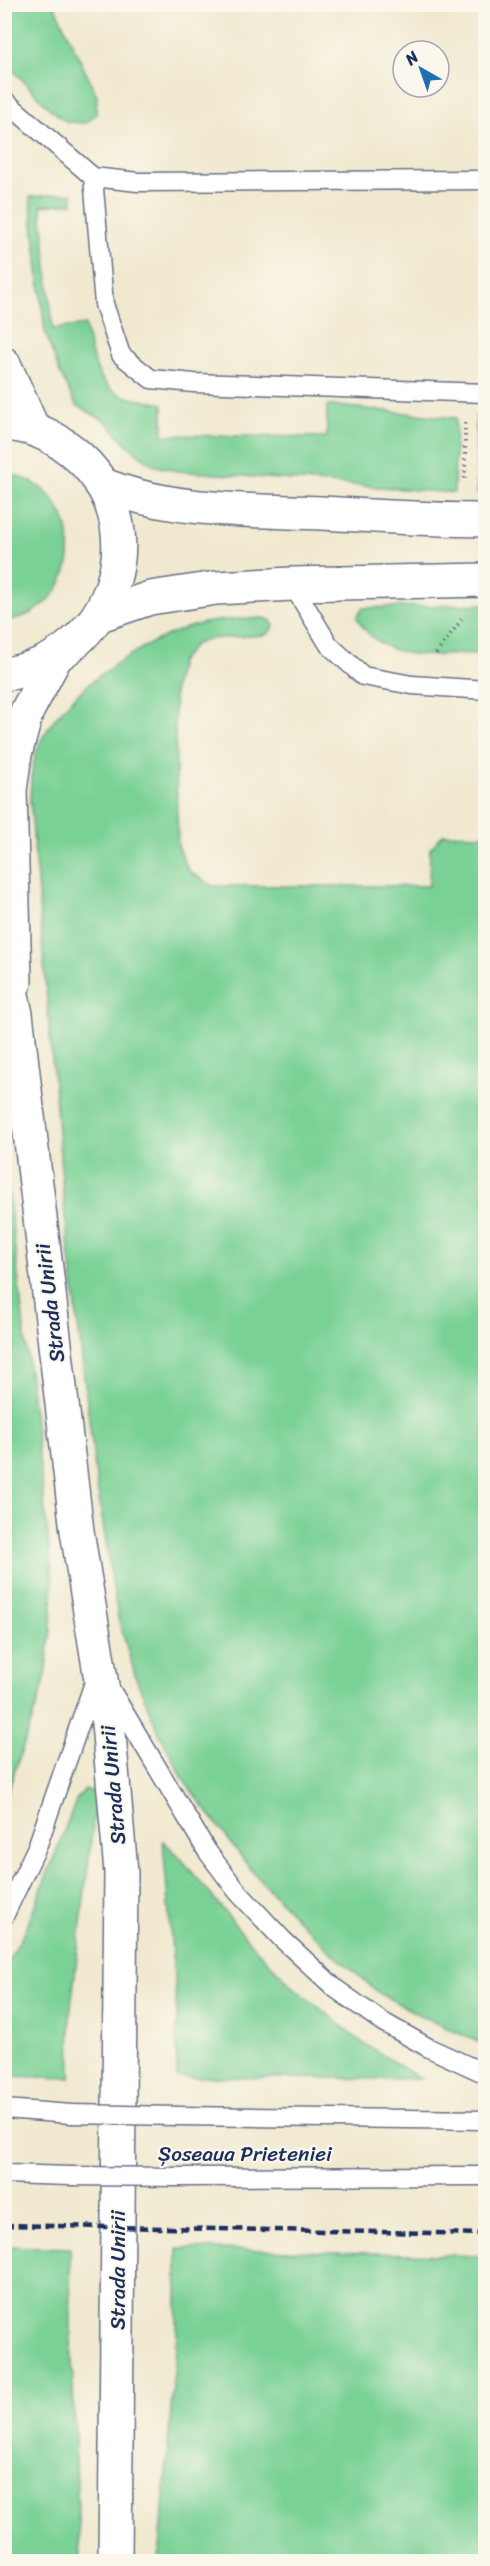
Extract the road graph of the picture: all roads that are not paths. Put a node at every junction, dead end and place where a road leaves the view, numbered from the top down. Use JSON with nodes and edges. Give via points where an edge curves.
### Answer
{"nodes":[{"id":1,"x":4,"y":100,"type":"edge"},
{"id":2,"x":93,"y":177,"type":"junction"},
{"id":3,"x":486,"y":180,"type":"edge"},
{"id":4,"x":4,"y":364,"type":"edge"},
{"id":5,"x":486,"y":393,"type":"edge"},
{"id":6,"x":19,"y":426,"type":"edge"},
{"id":7,"x":100,"y":484,"type":"junction"},
{"id":8,"x":486,"y":520,"type":"edge"},
{"id":9,"x":486,"y":580,"type":"edge"},
{"id":10,"x":292,"y":584,"type":"junction"},
{"id":11,"x":100,"y":615,"type":"junction"},
{"id":12,"x":55,"y":658,"type":"junction"},
{"id":13,"x":4,"y":674,"type":"edge"},
{"id":14,"x":486,"y":690,"type":"edge"},
{"id":15,"x":4,"y":958,"type":"edge"},
{"id":16,"x":16,"y":1014,"type":"junction"},
{"id":17,"x":99,"y":1669,"type":"junction"},
{"id":18,"x":4,"y":1916,"type":"edge"},
{"id":19,"x":486,"y":2074,"type":"edge"},
{"id":20,"x":4,"y":2109,"type":"edge"},
{"id":21,"x":486,"y":2120,"type":"edge"},
{"id":22,"x":4,"y":2174,"type":"edge"},
{"id":23,"x":486,"y":2176,"type":"edge"},
{"id":24,"x":115,"y":2562,"type":"edge"}],
"edges":[{"from":1,"to":2,"type":"lane"},
{"from":2,"to":3,"type":"lane","via":[[138,182]]},
{"from":2,"to":5,"type":"lane","via":[[104,304],[121,355],[151,379]]},
{"from":4,"to":6,"type":"main road"},
{"from":6,"to":7,"type":"main road","via":[[57,440],[77,455]]},
{"from":7,"to":8,"type":"main road","via":[[149,500],[244,510]]},
{"from":7,"to":11,"type":"main road","via":[[115,518],[119,556],[111,592]]},
{"from":9,"to":10,"type":"main road"},
{"from":10,"to":11,"type":"main road","via":[[216,588],[150,598]]},
{"from":10,"to":14,"type":"lane","via":[[328,645],[363,676],[412,685]]},
{"from":11,"to":12,"type":"main road","via":[[76,643]]},
{"from":12,"to":13,"type":"main road"},
{"from":12,"to":16,"type":"main road","name":"Strada Unirii","via":[[27,711],[9,790]]},
{"from":15,"to":16,"type":"main road","name":"Strada Unirii"},
{"from":16,"to":17,"type":"main road","name":"Strada Unirii","via":[[77,1531]]},
{"from":17,"to":18,"type":"lane","via":[[37,1846]]},
{"from":17,"to":19,"type":"lane","via":[[207,1851],[274,1931],[336,1989],[381,2021]]},
{"from":17,"to":24,"type":"main road","name":"Strada Unirii","via":[[109,1733],[121,1872]]},
{"from":20,"to":21,"type":"lane","bridge":true,"via":[[70,2114]]},
{"from":22,"to":23,"type":"lane","name":"Șoseaua Prieteniei","bridge":true}]}
